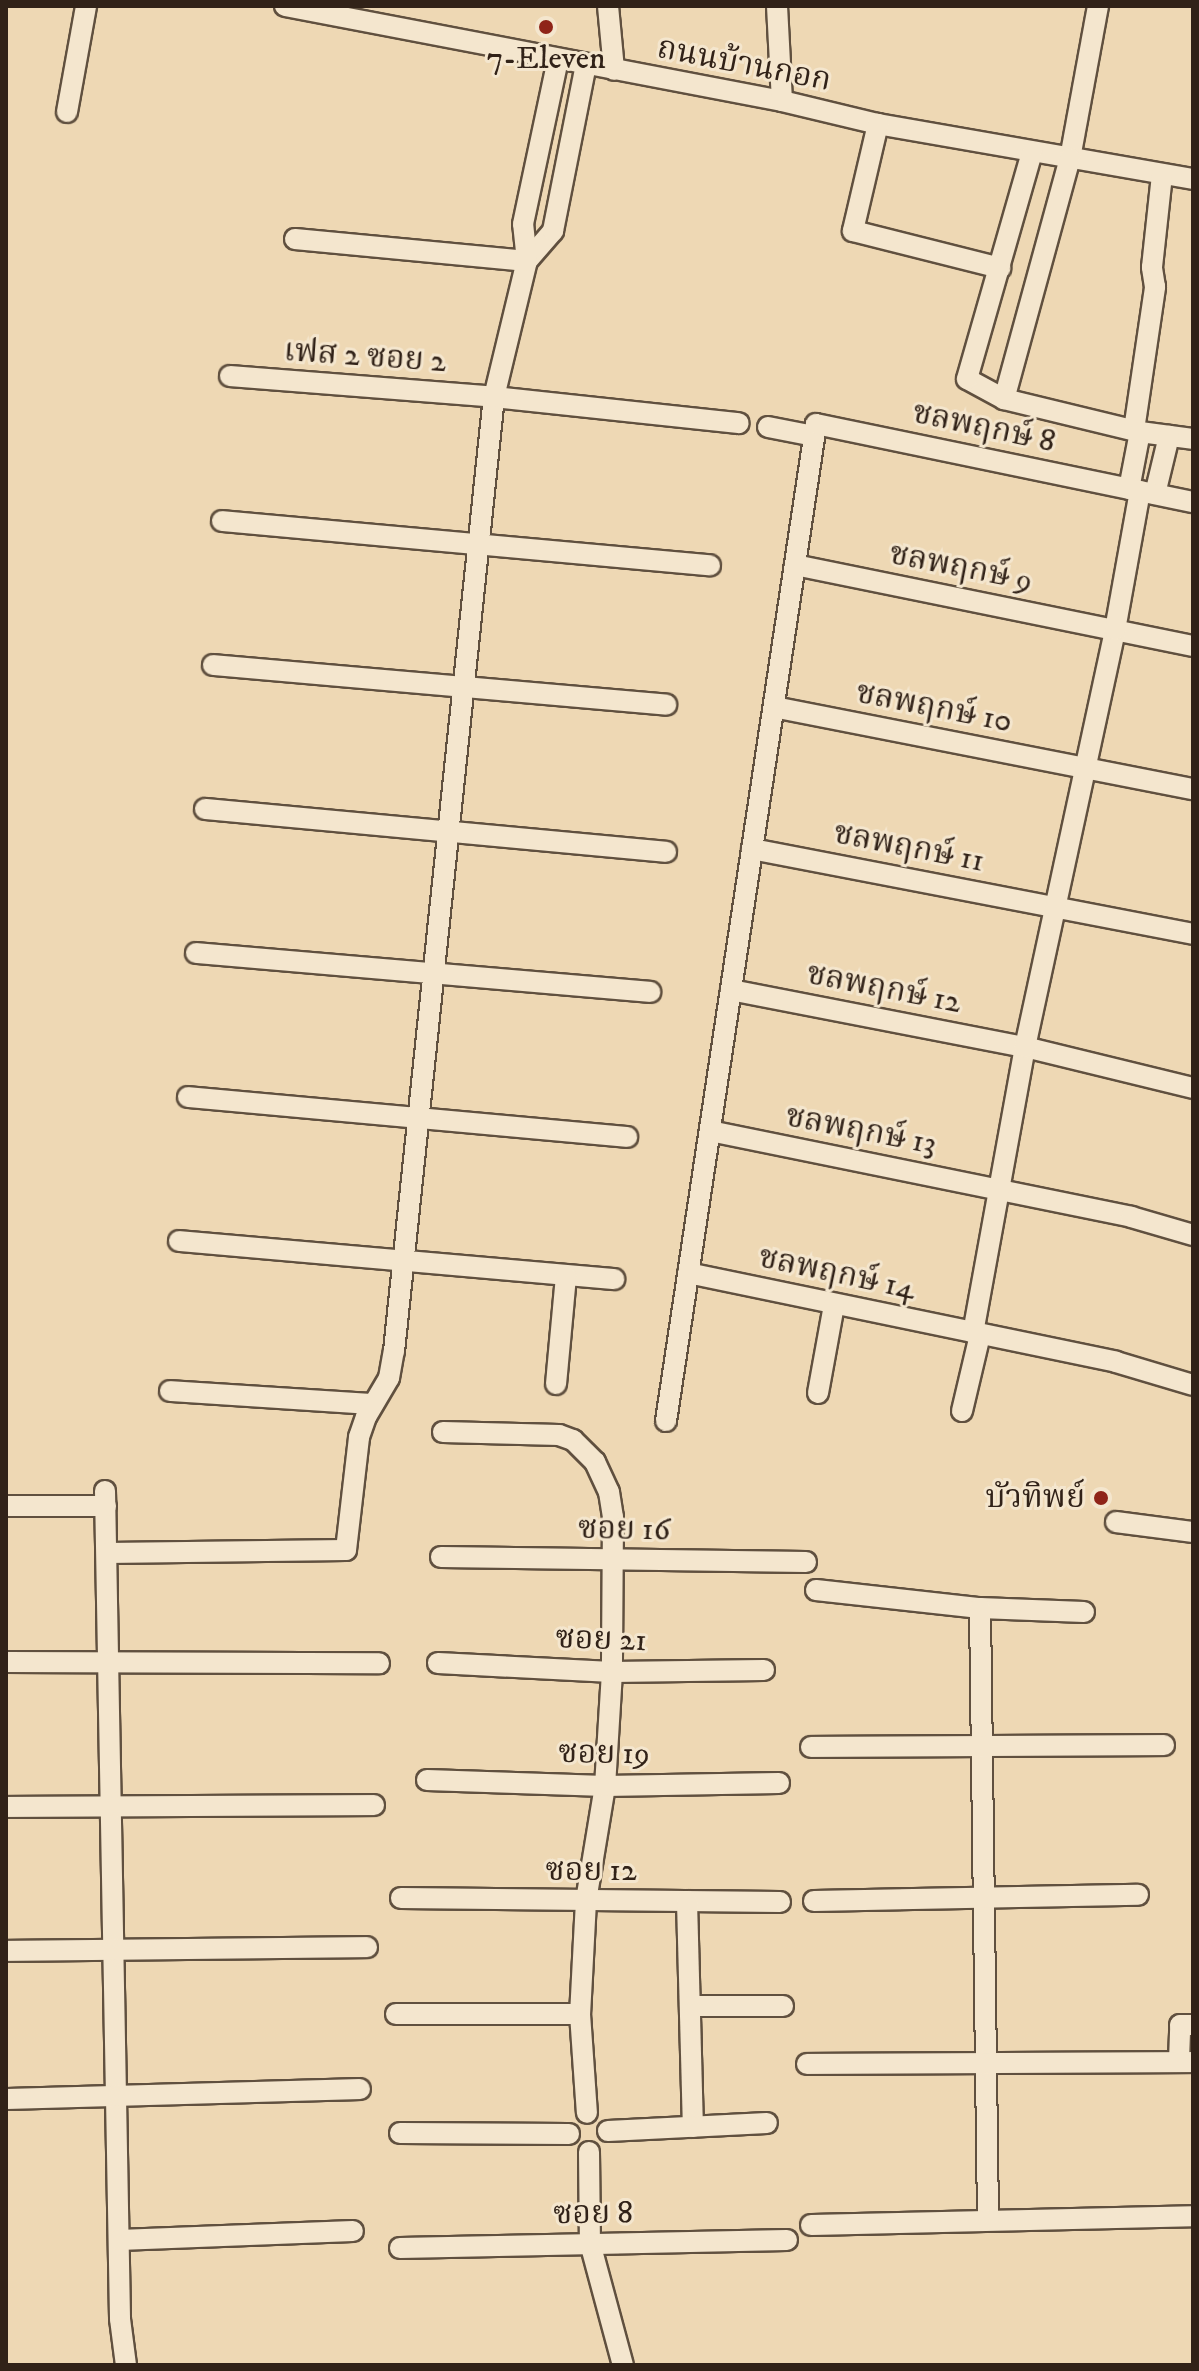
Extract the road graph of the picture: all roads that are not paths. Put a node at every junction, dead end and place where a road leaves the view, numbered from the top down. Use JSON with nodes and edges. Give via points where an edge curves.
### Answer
{"nodes":[{"id":1,"x":86,"y":6,"type":"edge"},
{"id":2,"x":285,"y":6,"type":"edge"},
{"id":3,"x":608,"y":6,"type":"edge"},
{"id":4,"x":777,"y":6,"type":"edge"},
{"id":5,"x":1098,"y":6,"type":"edge"},
{"id":6,"x":558,"y":60,"type":"junction"},
{"id":7,"x":586,"y":65,"type":"junction"},
{"id":8,"x":614,"y":70,"type":"junction"},
{"id":9,"x":782,"y":101,"type":"junction"},
{"id":10,"x":67,"y":112,"type":"dead end"},
{"id":11,"x":878,"y":124,"type":"junction"},
{"id":12,"x":1032,"y":152,"type":"junction"},
{"id":13,"x":1070,"y":158,"type":"junction"},
{"id":14,"x":1162,"y":175,"type":"junction"},
{"id":15,"x":1193,"y":179,"type":"edge"},
{"id":16,"x":295,"y":239,"type":"dead end"},
{"id":17,"x":527,"y":261,"type":"junction"},
{"id":18,"x":1000,"y":268,"type":"junction"},
{"id":19,"x":230,"y":376,"type":"dead end"},
{"id":20,"x":494,"y":397,"type":"junction"},
{"id":21,"x":1004,"y":399,"type":"junction"},
{"id":22,"x":739,"y":423,"type":"dead end"},
{"id":23,"x":768,"y":427,"type":"dead end"},
{"id":24,"x":815,"y":430,"type":"junction"},
{"id":25,"x":1137,"y":431,"type":"junction"},
{"id":26,"x":1169,"y":436,"type":"junction"},
{"id":27,"x":1193,"y":439,"type":"edge"},
{"id":28,"x":1141,"y":492,"type":"junction"},
{"id":29,"x":1193,"y":502,"type":"edge"},
{"id":30,"x":222,"y":521,"type":"dead end"},
{"id":31,"x":479,"y":543,"type":"junction"},
{"id":32,"x":710,"y":565,"type":"dead end"},
{"id":33,"x":795,"y":565,"type":"junction"},
{"id":34,"x":1115,"y":630,"type":"junction"},
{"id":35,"x":1193,"y":646,"type":"edge"},
{"id":36,"x":213,"y":665,"type":"dead end"},
{"id":37,"x":464,"y":687,"type":"junction"},
{"id":38,"x":666,"y":705,"type":"dead end"},
{"id":39,"x":774,"y":707,"type":"junction"},
{"id":40,"x":1083,"y":768,"type":"junction"},
{"id":41,"x":1193,"y":789,"type":"edge"},
{"id":42,"x":205,"y":809,"type":"dead end"},
{"id":43,"x":450,"y":830,"type":"junction"},
{"id":44,"x":752,"y":849,"type":"junction"},
{"id":45,"x":666,"y":852,"type":"dead end"},
{"id":46,"x":1054,"y":907,"type":"junction"},
{"id":47,"x":1193,"y":934,"type":"edge"},
{"id":48,"x":196,"y":953,"type":"dead end"},
{"id":49,"x":435,"y":974,"type":"junction"},
{"id":50,"x":731,"y":990,"type":"junction"},
{"id":51,"x":650,"y":992,"type":"dead end"},
{"id":52,"x":1025,"y":1047,"type":"junction"},
{"id":53,"x":1193,"y":1088,"type":"edge"},
{"id":54,"x":188,"y":1097,"type":"dead end"},
{"id":55,"x":420,"y":1117,"type":"junction"},
{"id":56,"x":710,"y":1131,"type":"junction"},
{"id":57,"x":627,"y":1137,"type":"dead end"},
{"id":58,"x":1001,"y":1190,"type":"junction"},
{"id":59,"x":1193,"y":1235,"type":"edge"},
{"id":60,"x":179,"y":1241,"type":"dead end"},
{"id":61,"x":406,"y":1260,"type":"junction"},
{"id":62,"x":688,"y":1273,"type":"junction"},
{"id":63,"x":566,"y":1276,"type":"junction"},
{"id":64,"x":614,"y":1279,"type":"dead end"},
{"id":65,"x":834,"y":1305,"type":"junction"},
{"id":66,"x":976,"y":1334,"type":"junction"},
{"id":67,"x":556,"y":1384,"type":"dead end"},
{"id":68,"x":1193,"y":1385,"type":"edge"},
{"id":69,"x":170,"y":1391,"type":"dead end"},
{"id":70,"x":818,"y":1393,"type":"dead end"},
{"id":71,"x":373,"y":1404,"type":"junction"},
{"id":72,"x":962,"y":1411,"type":"dead end"},
{"id":73,"x":666,"y":1421,"type":"dead end"},
{"id":74,"x":443,"y":1432,"type":"dead end"},
{"id":75,"x":6,"y":1506,"type":"edge"},
{"id":76,"x":1116,"y":1522,"type":"dead end"},
{"id":77,"x":1193,"y":1532,"type":"edge"},
{"id":78,"x":107,"y":1553,"type":"junction"},
{"id":79,"x":441,"y":1557,"type":"dead end"},
{"id":80,"x":613,"y":1559,"type":"junction"},
{"id":81,"x":806,"y":1562,"type":"dead end"},
{"id":82,"x":816,"y":1590,"type":"dead end"},
{"id":83,"x":980,"y":1608,"type":"junction"},
{"id":84,"x":1084,"y":1612,"type":"dead end"},
{"id":85,"x":109,"y":1661,"type":"junction"},
{"id":86,"x":6,"y":1662,"type":"edge"},
{"id":87,"x":379,"y":1663,"type":"dead end"},
{"id":88,"x":438,"y":1663,"type":"dead end"},
{"id":89,"x":764,"y":1670,"type":"dead end"},
{"id":90,"x":612,"y":1672,"type":"junction"},
{"id":91,"x":981,"y":1744,"type":"junction"},
{"id":92,"x":1164,"y":1745,"type":"dead end"},
{"id":93,"x":811,"y":1747,"type":"dead end"},
{"id":94,"x":427,"y":1780,"type":"dead end"},
{"id":95,"x":779,"y":1783,"type":"dead end"},
{"id":96,"x":605,"y":1786,"type":"junction"},
{"id":97,"x":111,"y":1805,"type":"junction"},
{"id":98,"x":374,"y":1805,"type":"dead end"},
{"id":99,"x":6,"y":1807,"type":"edge"},
{"id":100,"x":1138,"y":1895,"type":"dead end"},
{"id":101,"x":401,"y":1898,"type":"dead end"},
{"id":102,"x":983,"y":1898,"type":"junction"},
{"id":103,"x":586,"y":1901,"type":"junction"},
{"id":104,"x":687,"y":1901,"type":"junction"},
{"id":105,"x":814,"y":1901,"type":"dead end"},
{"id":106,"x":780,"y":1902,"type":"dead end"},
{"id":107,"x":367,"y":1947,"type":"dead end"},
{"id":108,"x":114,"y":1949,"type":"junction"},
{"id":109,"x":6,"y":1951,"type":"edge"},
{"id":110,"x":692,"y":2006,"type":"junction"},
{"id":111,"x":783,"y":2006,"type":"dead end"},
{"id":112,"x":396,"y":2014,"type":"dead end"},
{"id":113,"x":580,"y":2014,"type":"junction"},
{"id":114,"x":1193,"y":2025,"type":"edge"},
{"id":115,"x":985,"y":2061,"type":"junction"},
{"id":116,"x":1186,"y":2062,"type":"edge"},
{"id":117,"x":807,"y":2064,"type":"dead end"},
{"id":118,"x":360,"y":2089,"type":"dead end"},
{"id":119,"x":116,"y":2097,"type":"junction"},
{"id":120,"x":6,"y":2099,"type":"edge"},
{"id":121,"x":587,"y":2113,"type":"junction"},
{"id":122,"x":767,"y":2123,"type":"dead end"},
{"id":123,"x":693,"y":2127,"type":"junction"},
{"id":124,"x":608,"y":2131,"type":"junction"},
{"id":125,"x":400,"y":2133,"type":"dead end"},
{"id":126,"x":569,"y":2134,"type":"junction"},
{"id":127,"x":589,"y":2152,"type":"junction"},
{"id":128,"x":1193,"y":2216,"type":"edge"},
{"id":129,"x":988,"y":2219,"type":"junction"},
{"id":130,"x":811,"y":2225,"type":"dead end"},
{"id":131,"x":353,"y":2231,"type":"dead end"},
{"id":132,"x":119,"y":2240,"type":"junction"},
{"id":133,"x":787,"y":2240,"type":"dead end"},
{"id":134,"x":590,"y":2243,"type":"junction"},
{"id":135,"x":400,"y":2248,"type":"dead end"},
{"id":136,"x":126,"y":2365,"type":"edge"},
{"id":137,"x":623,"y":2365,"type":"edge"}],
"edges":[{"from":1,"to":10,"type":"street"},
{"from":2,"to":6,"type":"street","name":"ถนนบ้านกอก"},
{"from":3,"to":8,"type":"street"},
{"from":4,"to":9,"type":"street"},
{"from":5,"to":13,"type":"street"},
{"from":6,"to":7,"type":"street","name":"ถนนบ้านกอก"},
{"from":6,"to":17,"type":"street","via":[[523,224]]},
{"from":7,"to":8,"type":"street","name":"ถนนบ้านกอก"},
{"from":7,"to":17,"type":"street","via":[[553,231]]},
{"from":8,"to":9,"type":"street","name":"ถนนบ้านกอก"},
{"from":9,"to":11,"type":"street","name":"ถนนบ้านกอก"},
{"from":11,"to":12,"type":"street","name":"ถนนบ้านกอก"},
{"from":11,"to":18,"type":"street","via":[[853,231]]},
{"from":12,"to":13,"type":"street","name":"ถนนบ้านกอก"},
{"from":12,"to":18,"type":"street"},
{"from":13,"to":14,"type":"street","name":"ถนนบ้านกอก"},
{"from":13,"to":21,"type":"street"},
{"from":14,"to":15,"type":"street","name":"ถนนบ้านกอก"},
{"from":14,"to":25,"type":"street"},
{"from":16,"to":17,"type":"street"},
{"from":17,"to":20,"type":"street"},
{"from":18,"to":21,"type":"street","via":[[967,379]]},
{"from":19,"to":20,"type":"street","name":"เฟส 2 ซอย 2"},
{"from":20,"to":22,"type":"street","name":"เฟส 2 ซอย 2"},
{"from":20,"to":31,"type":"street"},
{"from":21,"to":25,"type":"street"},
{"from":23,"to":24,"type":"street","name":"ชลพฤกษ์ 8"},
{"from":24,"to":28,"type":"street","name":"ชลพฤกษ์ 8"},
{"from":24,"to":33,"type":"street"},
{"from":25,"to":26,"type":"street"},
{"from":25,"to":28,"type":"street"},
{"from":26,"to":27,"type":"street"},
{"from":26,"to":28,"type":"street"},
{"from":28,"to":29,"type":"street","name":"ชลพฤกษ์ 8"},
{"from":28,"to":34,"type":"street"},
{"from":30,"to":31,"type":"street"},
{"from":31,"to":32,"type":"street"},
{"from":31,"to":37,"type":"street"},
{"from":33,"to":34,"type":"street","name":"ชลพฤกษ์ 9"},
{"from":33,"to":39,"type":"street"},
{"from":34,"to":35,"type":"street","name":"ชลพฤกษ์ 9"},
{"from":34,"to":40,"type":"street"},
{"from":36,"to":37,"type":"street"},
{"from":37,"to":38,"type":"street"},
{"from":37,"to":43,"type":"street"},
{"from":39,"to":40,"type":"street","name":"ชลพฤกษ์ 10"},
{"from":39,"to":44,"type":"street"},
{"from":40,"to":41,"type":"street","name":"ชลพฤกษ์ 10"},
{"from":40,"to":46,"type":"street"},
{"from":42,"to":43,"type":"street"},
{"from":43,"to":45,"type":"street"},
{"from":43,"to":49,"type":"street"},
{"from":44,"to":46,"type":"street","name":"ชลพฤกษ์ 11"},
{"from":44,"to":50,"type":"street"},
{"from":46,"to":47,"type":"street","name":"ชลพฤกษ์ 11"},
{"from":46,"to":52,"type":"street"},
{"from":48,"to":49,"type":"street"},
{"from":49,"to":51,"type":"street"},
{"from":49,"to":55,"type":"street"},
{"from":50,"to":52,"type":"street","name":"ชลพฤกษ์ 12"},
{"from":50,"to":56,"type":"street"},
{"from":52,"to":53,"type":"street","name":"ชลพฤกษ์ 12"},
{"from":52,"to":58,"type":"street"},
{"from":54,"to":55,"type":"street"},
{"from":55,"to":57,"type":"street"},
{"from":55,"to":61,"type":"street"},
{"from":56,"to":58,"type":"street","name":"ชลพฤกษ์ 13"},
{"from":56,"to":62,"type":"street"},
{"from":58,"to":59,"type":"street","name":"ชลพฤกษ์ 13"},
{"from":58,"to":66,"type":"street"},
{"from":60,"to":61,"type":"street"},
{"from":61,"to":63,"type":"street"},
{"from":61,"to":71,"type":"street","via":[[391,1371]]},
{"from":62,"to":65,"type":"street","name":"ชลพฤกษ์ 14"},
{"from":62,"to":73,"type":"street"},
{"from":63,"to":64,"type":"street"},
{"from":63,"to":67,"type":"street"},
{"from":65,"to":66,"type":"street","name":"ชลพฤกษ์ 14"},
{"from":65,"to":70,"type":"street"},
{"from":66,"to":68,"type":"street","name":"ชลพฤกษ์ 14","via":[[1116,1362]]},
{"from":66,"to":72,"type":"street"},
{"from":69,"to":71,"type":"street"},
{"from":71,"to":78,"type":"street","via":[[355,1454],[346,1550]]},
{"from":74,"to":80,"type":"street","via":[[559,1435],[573,1440],[604,1476],[613,1517]]},
{"from":75,"to":78,"type":"street","via":[[106,1499]]},
{"from":76,"to":77,"type":"street"},
{"from":78,"to":85,"type":"street"},
{"from":79,"to":80,"type":"street","name":"ซอย 16"},
{"from":80,"to":81,"type":"street","name":"ซอย 16"},
{"from":80,"to":90,"type":"street"},
{"from":82,"to":83,"type":"street"},
{"from":83,"to":84,"type":"street"},
{"from":83,"to":91,"type":"street"},
{"from":85,"to":86,"type":"street"},
{"from":85,"to":87,"type":"street"},
{"from":85,"to":97,"type":"street"},
{"from":88,"to":90,"type":"street","name":"ซอย 21"},
{"from":89,"to":90,"type":"street","name":"ซอย 21"},
{"from":90,"to":96,"type":"street"},
{"from":91,"to":92,"type":"street"},
{"from":91,"to":93,"type":"street"},
{"from":91,"to":102,"type":"street"},
{"from":94,"to":96,"type":"street","name":"ซอย 19"},
{"from":95,"to":96,"type":"street","name":"ซอย 19"},
{"from":96,"to":103,"type":"street"},
{"from":97,"to":98,"type":"street"},
{"from":97,"to":99,"type":"street"},
{"from":97,"to":108,"type":"street"},
{"from":100,"to":102,"type":"street"},
{"from":101,"to":103,"type":"street","name":"ซอย 12"},
{"from":102,"to":105,"type":"street"},
{"from":102,"to":115,"type":"street"},
{"from":103,"to":104,"type":"street","name":"ซอย 12"},
{"from":103,"to":113,"type":"street"},
{"from":104,"to":106,"type":"street","name":"ซอย 12"},
{"from":104,"to":110,"type":"street"},
{"from":107,"to":108,"type":"street"},
{"from":108,"to":109,"type":"street"},
{"from":108,"to":119,"type":"street"},
{"from":110,"to":111,"type":"street"},
{"from":110,"to":123,"type":"street"},
{"from":112,"to":113,"type":"street"},
{"from":113,"to":121,"type":"street"},
{"from":114,"to":116,"type":"street","via":[[1180,2025]]},
{"from":115,"to":116,"type":"street"},
{"from":115,"to":117,"type":"street"},
{"from":115,"to":129,"type":"street"},
{"from":118,"to":119,"type":"street"},
{"from":119,"to":120,"type":"street"},
{"from":119,"to":132,"type":"street"},
{"from":121,"to":124,"type":"street","via":[[601,2118]]},
{"from":121,"to":126,"type":"street","via":[[574,2120]]},
{"from":122,"to":123,"type":"street"},
{"from":123,"to":124,"type":"street"},
{"from":124,"to":127,"type":"street","via":[[603,2145]]},
{"from":125,"to":126,"type":"street"},
{"from":126,"to":127,"type":"street","via":[[576,2147]]},
{"from":127,"to":134,"type":"street"},
{"from":128,"to":129,"type":"street"},
{"from":129,"to":130,"type":"street"},
{"from":131,"to":132,"type":"street"},
{"from":132,"to":136,"type":"street"},
{"from":133,"to":134,"type":"street","name":"ซอย 8"},
{"from":134,"to":135,"type":"street","name":"ซอย 8"},
{"from":134,"to":137,"type":"street"}]}
